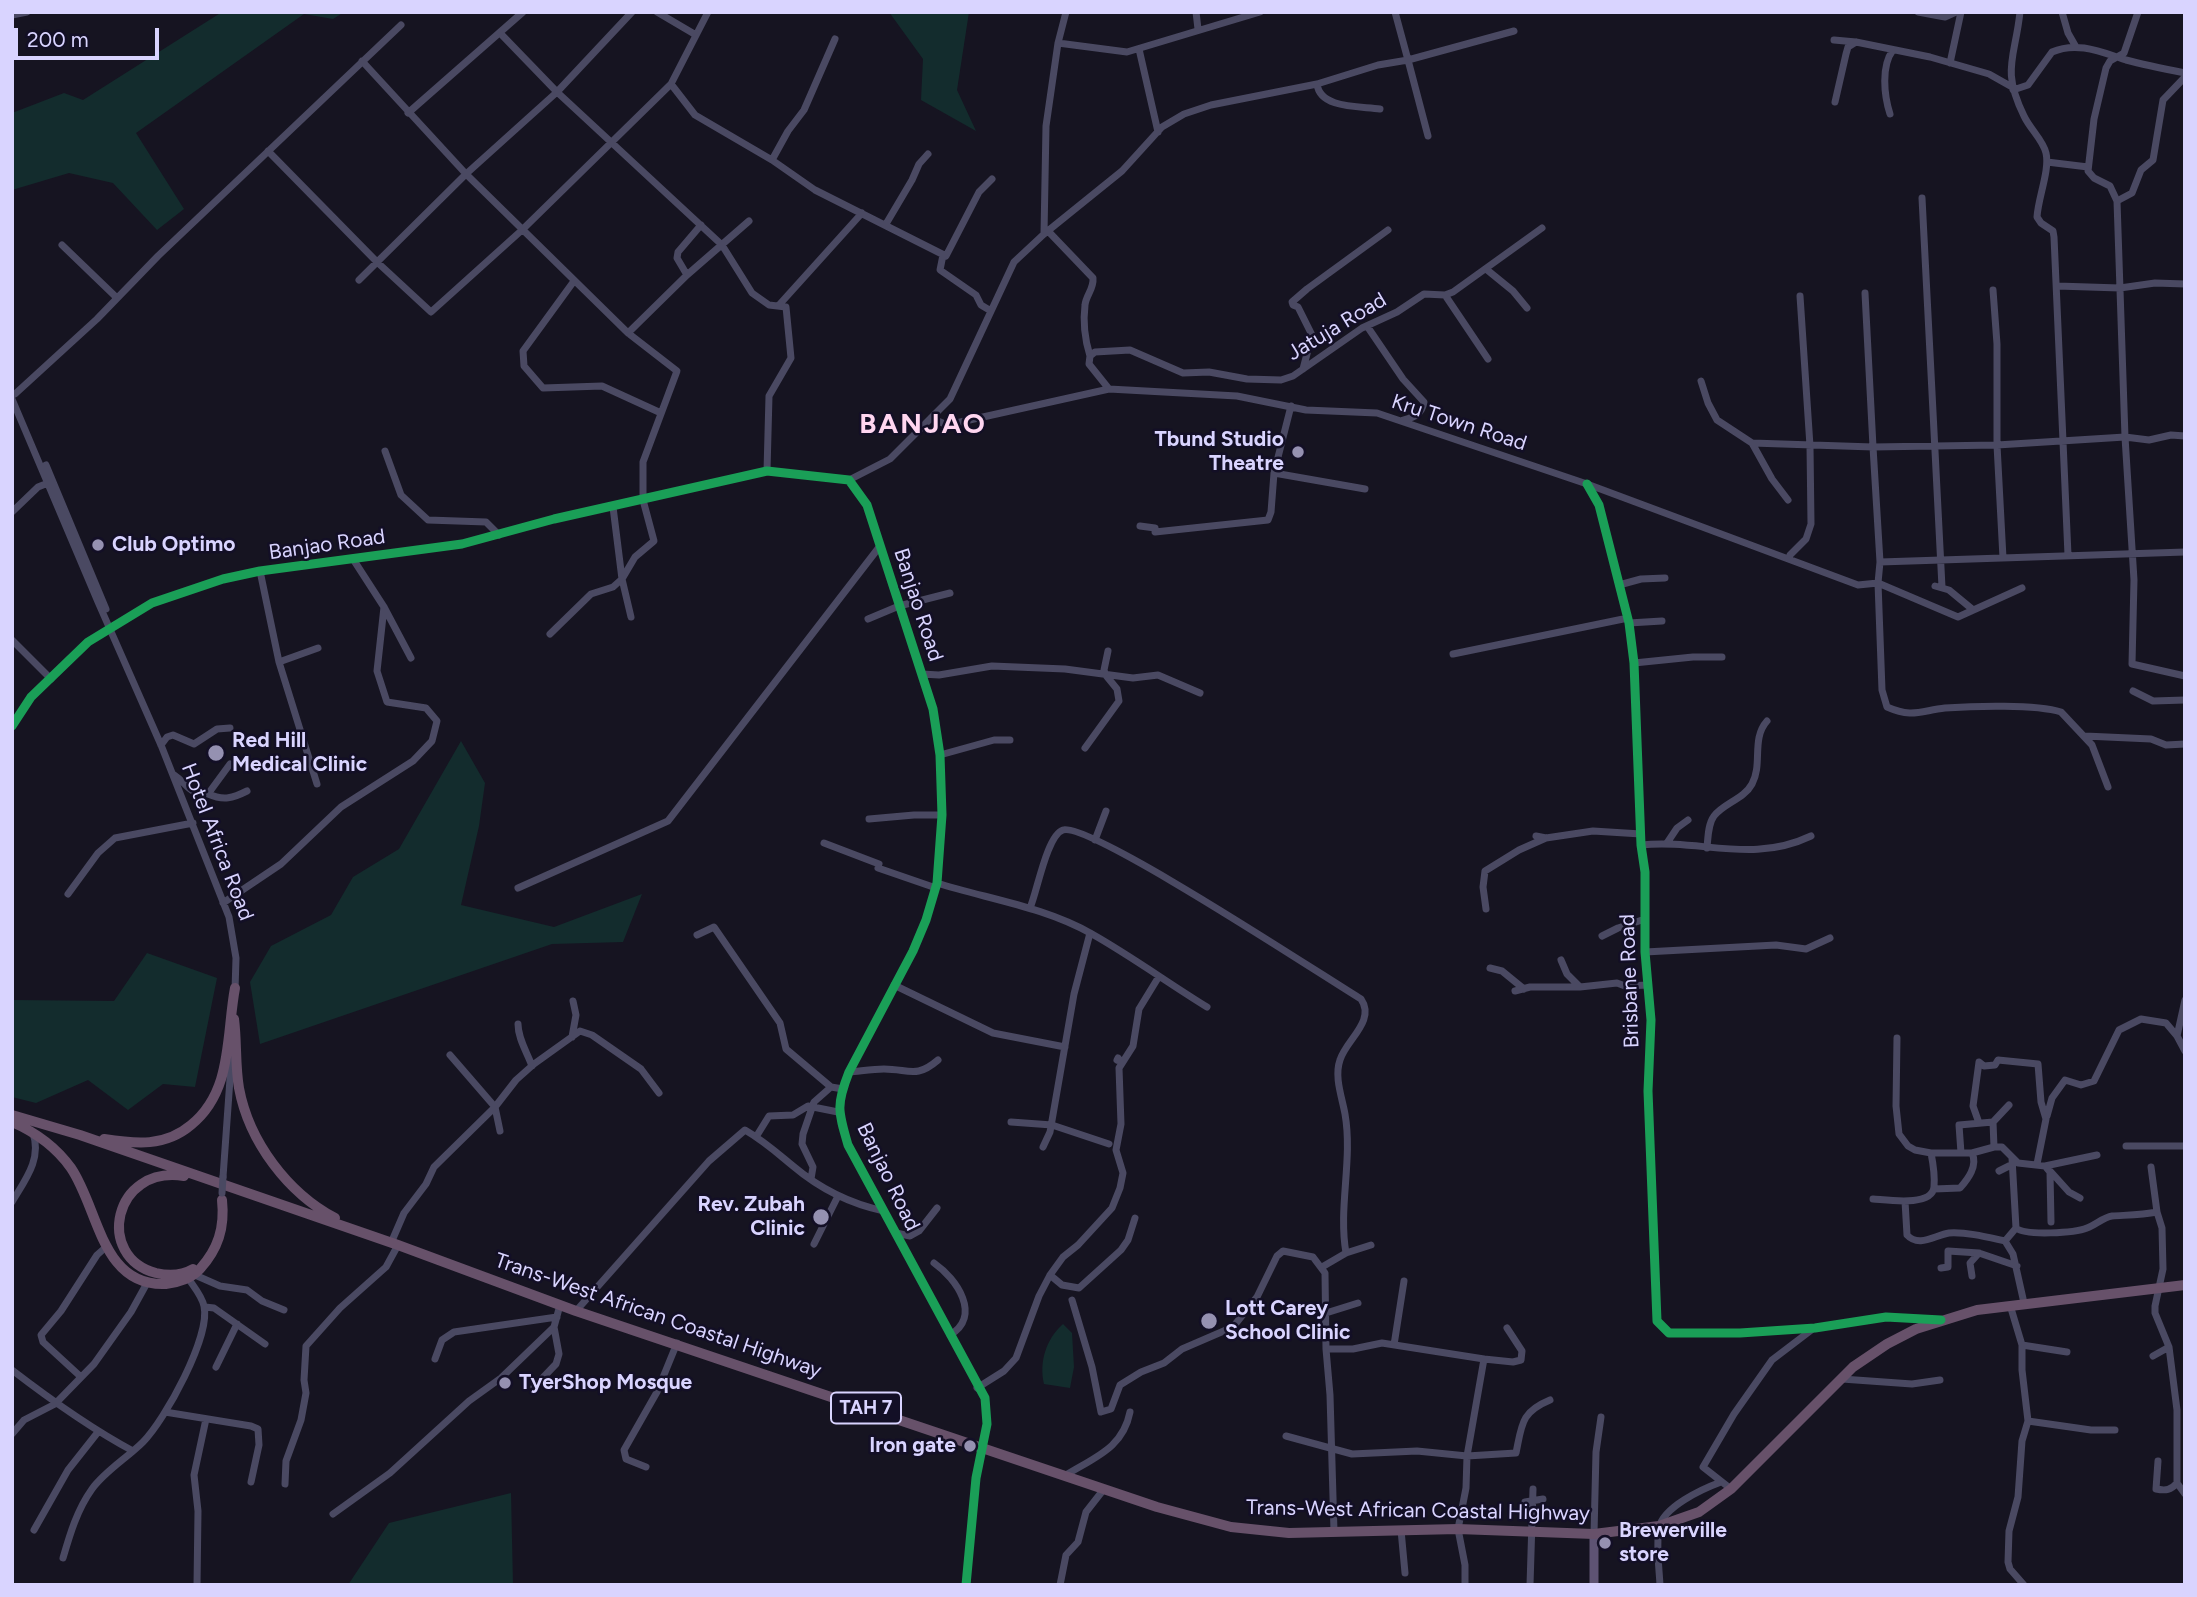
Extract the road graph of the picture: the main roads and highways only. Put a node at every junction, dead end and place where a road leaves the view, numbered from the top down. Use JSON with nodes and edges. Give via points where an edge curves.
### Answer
{"nodes":[{"id":1,"x":235,"y":988,"type":"road end"},
{"id":2,"x":234,"y":1019,"type":"road end"},
{"id":3,"x":12,"y":1115,"type":"edge"},
{"id":4,"x":12,"y":1122,"type":"edge"},
{"id":5,"x":80,"y":1135,"type":"junction"},
{"id":6,"x":210,"y":1179,"type":"junction"},
{"id":7,"x":391,"y":1243,"type":"junction"},
{"id":8,"x":2185,"y":1284,"type":"edge"},
{"id":9,"x":1594,"y":1534,"type":"junction"},
{"id":10,"x":1594,"y":1585,"type":"edge"}],
"edges":[{"from":1,"to":5,"type":"highway","via":[[223,1072],[213,1103],[200,1118],[165,1141],[139,1143]]},
{"from":2,"to":7,"type":"highway","via":[[242,1098],[265,1153],[295,1190],[316,1206]]},
{"from":3,"to":5,"type":"highway","name":"Trans-West African Coastal Highway","number":"TAH 7"},
{"from":4,"to":6,"type":"highway","via":[[50,1145],[71,1168],[106,1247],[119,1266],[146,1283],[173,1284],[192,1276],[211,1256],[218,1245],[223,1216],[222,1197],[213,1245],[197,1266],[169,1276],[152,1272],[127,1255],[119,1227],[120,1210],[133,1189],[166,1174]]},
{"from":5,"to":6,"type":"highway","name":"Trans-West African Coastal Highway","number":"TAH 7"},
{"from":6,"to":7,"type":"highway","name":"Trans-West African Coastal Highway","number":"TAH 7"},
{"from":7,"to":9,"type":"highway","name":"Trans-West African Coastal Highway","number":"TAH 7","via":[[576,1311],[1184,1516],[1279,1532],[1458,1529]]},
{"from":8,"to":9,"type":"highway","name":"Trans-West African Coastal Highway","number":"TAH 7","via":[[1977,1310],[1916,1329],[1853,1367],[1731,1489],[1699,1512],[1659,1526]]},
{"from":9,"to":10,"type":"main road"}]}
